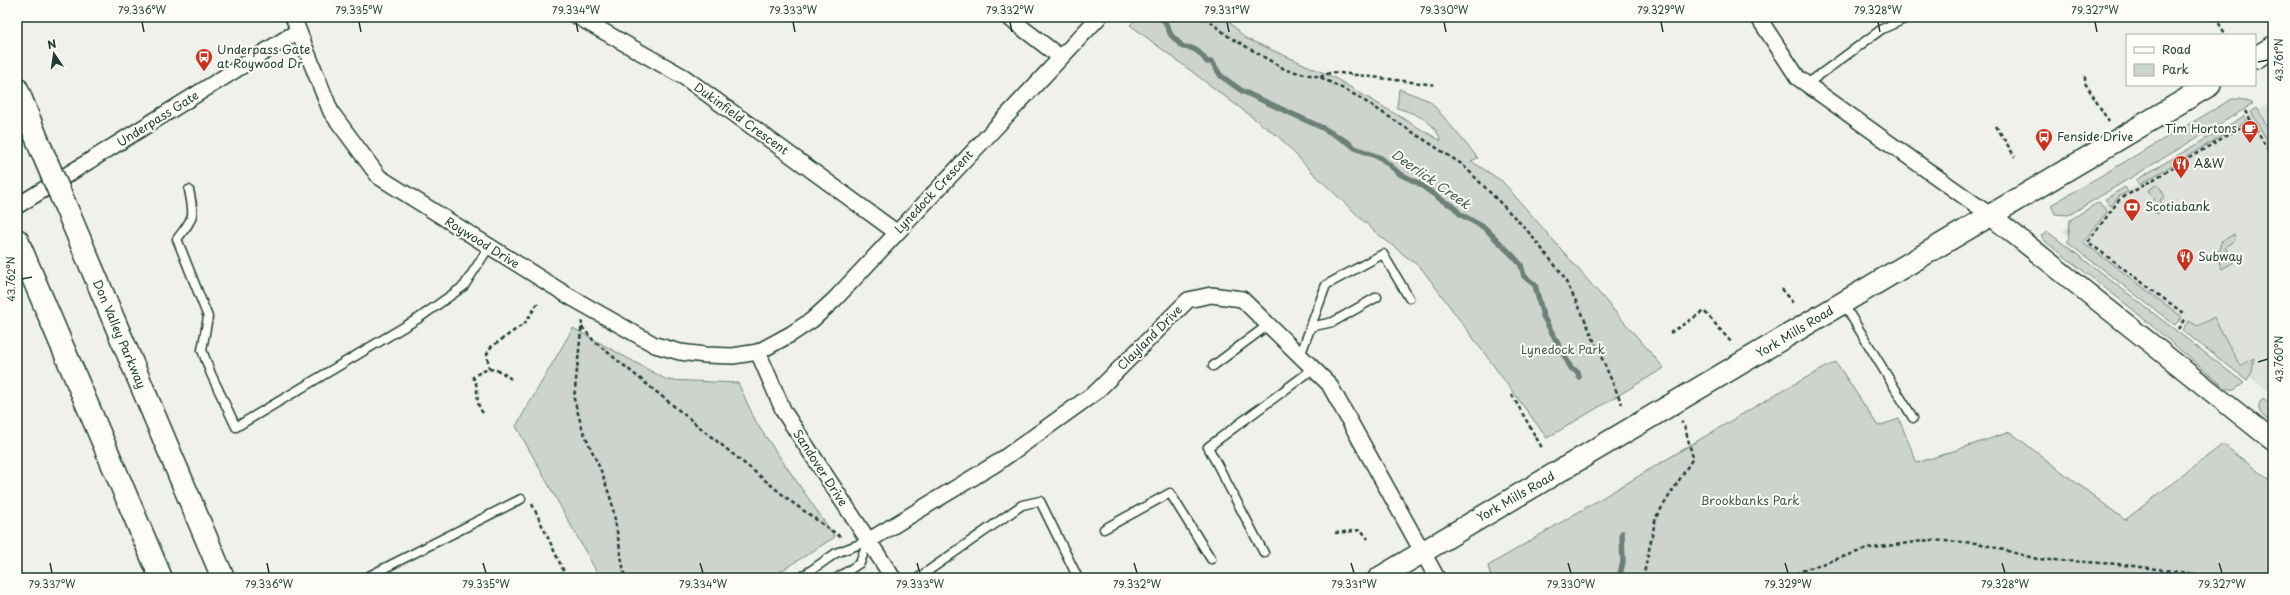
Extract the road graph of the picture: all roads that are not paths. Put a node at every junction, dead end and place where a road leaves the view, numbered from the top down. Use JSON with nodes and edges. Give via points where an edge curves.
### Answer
{"nodes":[{"id":1,"x":578,"y":17,"type":"edge"},
{"id":2,"x":1008,"y":17,"type":"edge"},
{"id":3,"x":1099,"y":17,"type":"edge"},
{"id":4,"x":1758,"y":17,"type":"edge"},
{"id":5,"x":1909,"y":17,"type":"edge"},
{"id":6,"x":296,"y":24,"type":"edge"},
{"id":7,"x":2273,"y":47,"type":"edge"},
{"id":8,"x":1060,"y":57,"type":"junction"},
{"id":9,"x":2256,"y":57,"type":"edge"},
{"id":10,"x":1807,"y":84,"type":"junction"},
{"id":11,"x":2208,"y":86,"type":"edge"},
{"id":12,"x":17,"y":89,"type":"edge"},
{"id":13,"x":189,"y":190,"type":"dead end"},
{"id":14,"x":17,"y":206,"type":"edge"},
{"id":15,"x":1990,"y":215,"type":"junction"},
{"id":16,"x":896,"y":232,"type":"junction"},
{"id":17,"x":18,"y":241,"type":"edge"},
{"id":18,"x":489,"y":247,"type":"junction"},
{"id":19,"x":1377,"y":297,"type":"dead end"},
{"id":20,"x":1409,"y":298,"type":"dead end"},
{"id":21,"x":1843,"y":303,"type":"junction"},
{"id":22,"x":1268,"y":325,"type":"junction"},
{"id":23,"x":1310,"y":327,"type":"junction"},
{"id":24,"x":758,"y":352,"type":"junction"},
{"id":25,"x":1300,"y":356,"type":"junction"},
{"id":26,"x":1213,"y":366,"type":"dead end"},
{"id":27,"x":1313,"y":369,"type":"junction"},
{"id":28,"x":1913,"y":418,"type":"dead end"},
{"id":29,"x":2273,"y":441,"type":"edge"},
{"id":30,"x":521,"y":499,"type":"road end"},
{"id":31,"x":1104,"y":529,"type":"dead end"},
{"id":32,"x":868,"y":541,"type":"junction"},
{"id":33,"x":1423,"y":552,"type":"junction"},
{"id":34,"x":1264,"y":553,"type":"dead end"},
{"id":35,"x":1211,"y":559,"type":"dead end"},
{"id":36,"x":161,"y":578,"type":"edge"},
{"id":37,"x":223,"y":578,"type":"edge"},
{"id":38,"x":365,"y":578,"type":"edge"},
{"id":39,"x":800,"y":578,"type":"edge"},
{"id":40,"x":836,"y":578,"type":"edge"},
{"id":41,"x":893,"y":578,"type":"edge"},
{"id":42,"x":918,"y":578,"type":"edge"},
{"id":43,"x":1078,"y":578,"type":"edge"},
{"id":44,"x":1379,"y":578,"type":"edge"},
{"id":45,"x":1437,"y":578,"type":"edge"}],
"edges":[{"from":1,"to":16,"type":"street","name":"Dukinfield Crescent","via":[[684,77]]},
{"from":2,"to":8,"type":"street"},
{"from":3,"to":8,"type":"street","name":"Lynedock Crescent"},
{"from":4,"to":10,"type":"street","via":[[1798,78]]},
{"from":5,"to":10,"type":"lane","via":[[1882,29]]},
{"from":6,"to":14,"type":"street","name":"Underpass Gate"},
{"from":6,"to":18,"type":"street","name":"Roywood Drive","via":[[331,112],[379,177]]},
{"from":7,"to":9,"type":"main road"},
{"from":8,"to":16,"type":"street","name":"Lynedock Crescent"},
{"from":10,"to":15,"type":"street"},
{"from":11,"to":15,"type":"main road","name":"York Mills Road"},
{"from":12,"to":37,"type":"highway","name":"Don Valley Parkway","bridge":true},
{"from":13,"to":18,"type":"lane","via":[[193,218],[177,239],[208,317],[202,350],[236,427],[419,318],[464,286]]},
{"from":15,"to":21,"type":"main road","name":"York Mills Road"},
{"from":15,"to":29,"type":"street"},
{"from":16,"to":24,"type":"street","name":"Lynedock Crescent","via":[[835,299],[812,320]]},
{"from":17,"to":36,"type":"highway"},
{"from":18,"to":24,"type":"street","name":"Roywood Drive","via":[[655,345],[680,352],[733,356]]},
{"from":19,"to":23,"type":"lane","via":[[1333,322]]},
{"from":20,"to":23,"type":"lane","via":[[1384,254],[1326,285]]},
{"from":21,"to":28,"type":"lane"},
{"from":21,"to":33,"type":"main road","name":"York Mills Road"},
{"from":22,"to":25,"type":"street","name":"Clayland Drive"},
{"from":22,"to":26,"type":"lane"},
{"from":22,"to":32,"type":"street","name":"Clayland Drive","via":[[1242,299],[1211,295],[1188,300],[1096,392],[997,463]]},
{"from":23,"to":25,"type":"lane"},
{"from":24,"to":32,"type":"street","name":"Sandover Drive","via":[[784,412]]},
{"from":25,"to":27,"type":"street","name":"Clayland Drive"},
{"from":27,"to":33,"type":"street","name":"Clayland Drive","via":[[1329,384]]},
{"from":27,"to":34,"type":"lane","via":[[1208,447]]},
{"from":30,"to":38,"type":"lane"},
{"from":31,"to":35,"type":"lane","via":[[1170,493]]},
{"from":32,"to":39,"type":"lane","via":[[836,553]]},
{"from":32,"to":40,"type":"lane","via":[[860,562]]},
{"from":32,"to":41,"type":"street","name":"Sandover Drive"},
{"from":33,"to":44,"type":"main road","name":"York Mills Road"},
{"from":33,"to":45,"type":"street","name":"Clayland Drive"},
{"from":42,"to":43,"type":"lane","via":[[1022,505],[1040,501]]}]}
